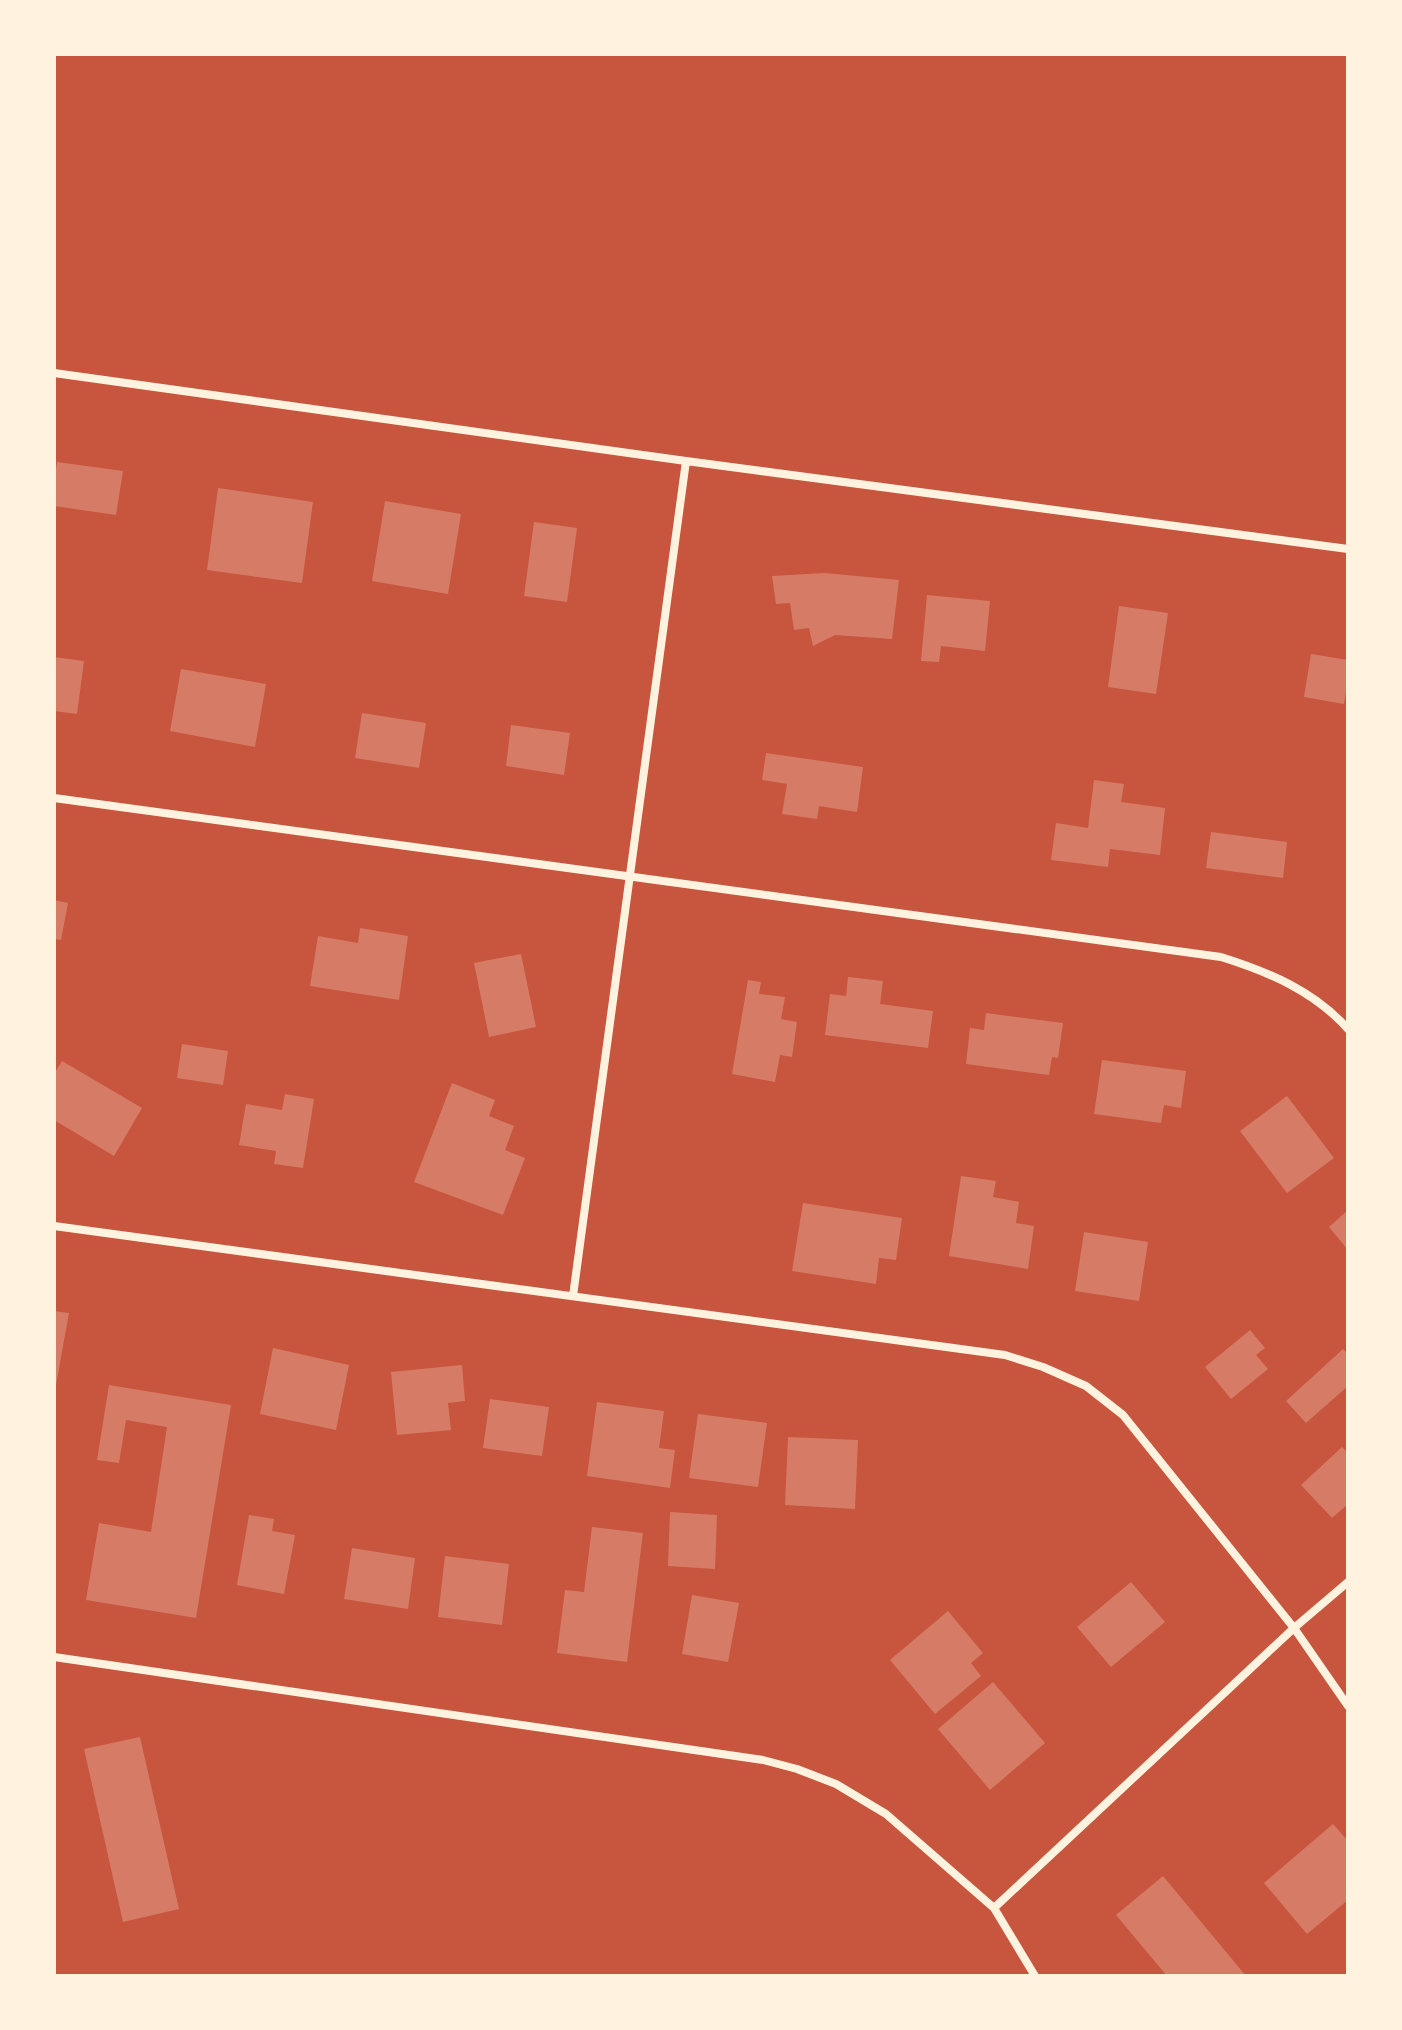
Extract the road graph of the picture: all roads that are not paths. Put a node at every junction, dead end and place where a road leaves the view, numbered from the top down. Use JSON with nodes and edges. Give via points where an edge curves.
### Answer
{"nodes":[{"id":1,"x":54,"y":373,"type":"edge"},
{"id":2,"x":686,"y":461,"type":"junction"},
{"id":3,"x":1348,"y":549,"type":"edge"},
{"id":4,"x":54,"y":798,"type":"edge"},
{"id":5,"x":631,"y":877,"type":"junction"},
{"id":6,"x":1348,"y":1029,"type":"edge"},
{"id":7,"x":54,"y":1226,"type":"edge"},
{"id":8,"x":573,"y":1296,"type":"junction"},
{"id":9,"x":1348,"y":1582,"type":"edge"},
{"id":10,"x":1294,"y":1628,"type":"junction"},
{"id":11,"x":54,"y":1657,"type":"edge"},
{"id":12,"x":1348,"y":1706,"type":"edge"},
{"id":13,"x":994,"y":1908,"type":"junction"},
{"id":14,"x":1035,"y":1976,"type":"edge"}],
"edges":[{"from":1,"to":2,"type":"street"},
{"from":2,"to":3,"type":"street"},
{"from":2,"to":5,"type":"street"},
{"from":4,"to":5,"type":"street"},
{"from":5,"to":6,"type":"street","via":[[1221,957],[1301,990]]},
{"from":5,"to":8,"type":"street"},
{"from":7,"to":8,"type":"street"},
{"from":8,"to":10,"type":"street","via":[[1005,1355],[1086,1386],[1123,1415]]},
{"from":9,"to":10,"type":"street"},
{"from":10,"to":12,"type":"street"},
{"from":10,"to":13,"type":"street"},
{"from":11,"to":13,"type":"street","via":[[797,1769],[836,1784],[886,1814]]},
{"from":13,"to":14,"type":"street"}]}
